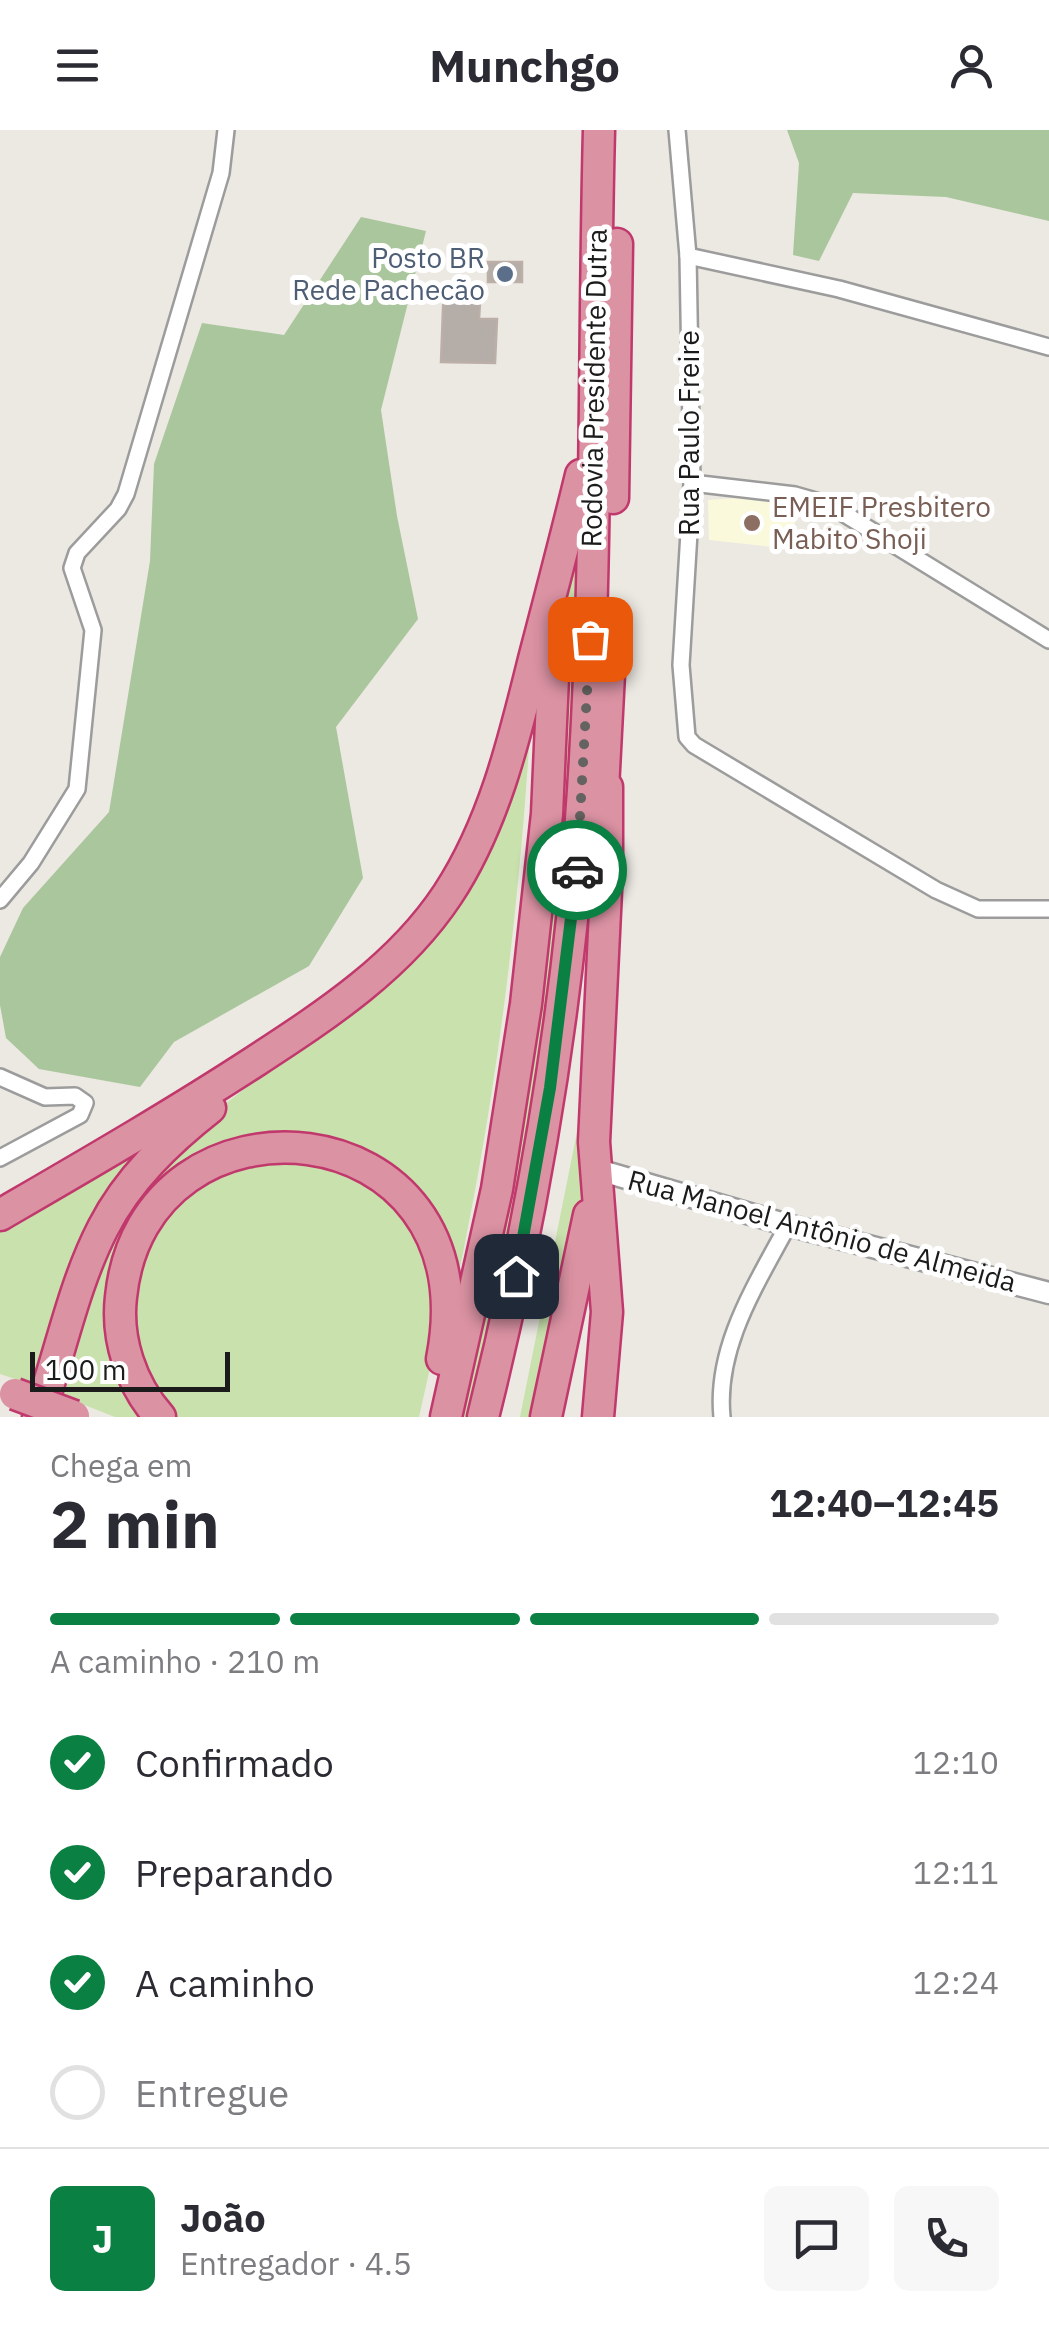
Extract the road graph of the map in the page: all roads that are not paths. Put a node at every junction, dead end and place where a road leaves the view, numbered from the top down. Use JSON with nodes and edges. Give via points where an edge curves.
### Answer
{"nodes":[{"id":1,"x":226,"y":130,"type":"edge"},
{"id":2,"x":586,"y":130,"type":"edge"},
{"id":3,"x":599,"y":130,"type":"edge"},
{"id":4,"x":619,"y":130,"type":"edge"},
{"id":5,"x":677,"y":130,"type":"edge"},
{"id":6,"x":597,"y":202,"type":"junction"},
{"id":7,"x":688,"y":256,"type":"junction"},
{"id":8,"x":594,"y":324,"type":"junction"},
{"id":9,"x":1049,"y":347,"type":"edge"},
{"id":10,"x":692,"y":483,"type":"junction"},
{"id":11,"x":557,"y":569,"type":"junction"},
{"id":12,"x":1049,"y":640,"type":"edge"},
{"id":13,"x":608,"y":736,"type":"junction"},
{"id":14,"x":0,"y":900,"type":"edge"},
{"id":15,"x":1049,"y":910,"type":"edge"},
{"id":16,"x":314,"y":1023,"type":"junction"},
{"id":17,"x":0,"y":1077,"type":"edge"},
{"id":18,"x":0,"y":1158,"type":"edge"},
{"id":19,"x":595,"y":1169,"type":"junction"},
{"id":20,"x":0,"y":1215,"type":"edge"},
{"id":21,"x":788,"y":1226,"type":"junction"},
{"id":22,"x":1049,"y":1293,"type":"edge"},
{"id":23,"x":8,"y":1391,"type":"edge"},
{"id":24,"x":76,"y":1416,"type":"edge"},
{"id":25,"x":38,"y":1417,"type":"edge"},
{"id":26,"x":160,"y":1417,"type":"edge"},
{"id":27,"x":431,"y":1417,"type":"edge"},
{"id":28,"x":446,"y":1417,"type":"edge"},
{"id":29,"x":483,"y":1417,"type":"edge"},
{"id":30,"x":504,"y":1417,"type":"edge"},
{"id":31,"x":546,"y":1417,"type":"edge"},
{"id":32,"x":598,"y":1417,"type":"edge"},
{"id":33,"x":722,"y":1417,"type":"edge"}],
"edges":[{"from":1,"to":14,"type":"street","via":[[221,173],[126,494],[73,561],[93,640],[77,790]]},
{"from":2,"to":6,"type":"highway"},
{"from":3,"to":6,"type":"highway","name":"Rodovia Presidente Dutra"},
{"from":4,"to":13,"type":"highway","name":"Rodovia Presidente Dutra"},
{"from":5,"to":7,"type":"street","name":"Rua Paulo Freire"},
{"from":6,"to":8,"type":"highway","name":"Rodovia Presidente Dutra"},
{"from":7,"to":9,"type":"street"},
{"from":7,"to":10,"type":"street","name":"Rua Paulo Freire"},
{"from":8,"to":11,"type":"highway","via":[[582,470]]},
{"from":8,"to":29,"type":"highway","name":"Rodovia Presidente Dutra","via":[[589,674],[574,904],[541,1143]]},
{"from":10,"to":12,"type":"street","via":[[830,505]]},
{"from":10,"to":15,"type":"street","name":"Rua Paulo Freire","via":[[681,665],[686,737],[936,890],[978,909]]},
{"from":11,"to":16,"type":"highway","via":[[506,761],[472,853],[405,950]]},
{"from":11,"to":28,"type":"highway","via":[[547,814],[526,1004],[498,1189]]},
{"from":13,"to":19,"type":"highway"},
{"from":13,"to":30,"type":"highway","name":"Rodovia Presidente Dutra","via":[[572,1072]]},
{"from":16,"to":20,"type":"highway"},
{"from":16,"to":25,"type":"highway","via":[[134,1180],[94,1248]]},
{"from":17,"to":18,"type":"street","via":[[45,1097],[85,1102],[80,1115]]},
{"from":19,"to":21,"type":"street","name":"Rua Manoel Antônio de Almeida"},
{"from":19,"to":31,"type":"highway"},
{"from":19,"to":32,"type":"highway","via":[[607,1284]]},
{"from":21,"to":22,"type":"street","name":"Rua Manoel Antônio de Almeida"},
{"from":21,"to":33,"type":"street","via":[[738,1316],[720,1394]]},
{"from":23,"to":24,"type":"highway","bridge":true},
{"from":26,"to":27,"type":"highway","via":[[132,1372],[120,1328],[122,1284],[137,1239],[159,1205],[209,1165],[249,1150],[288,1146],[328,1152],[372,1171],[407,1200],[431,1235],[449,1298]]}]}
